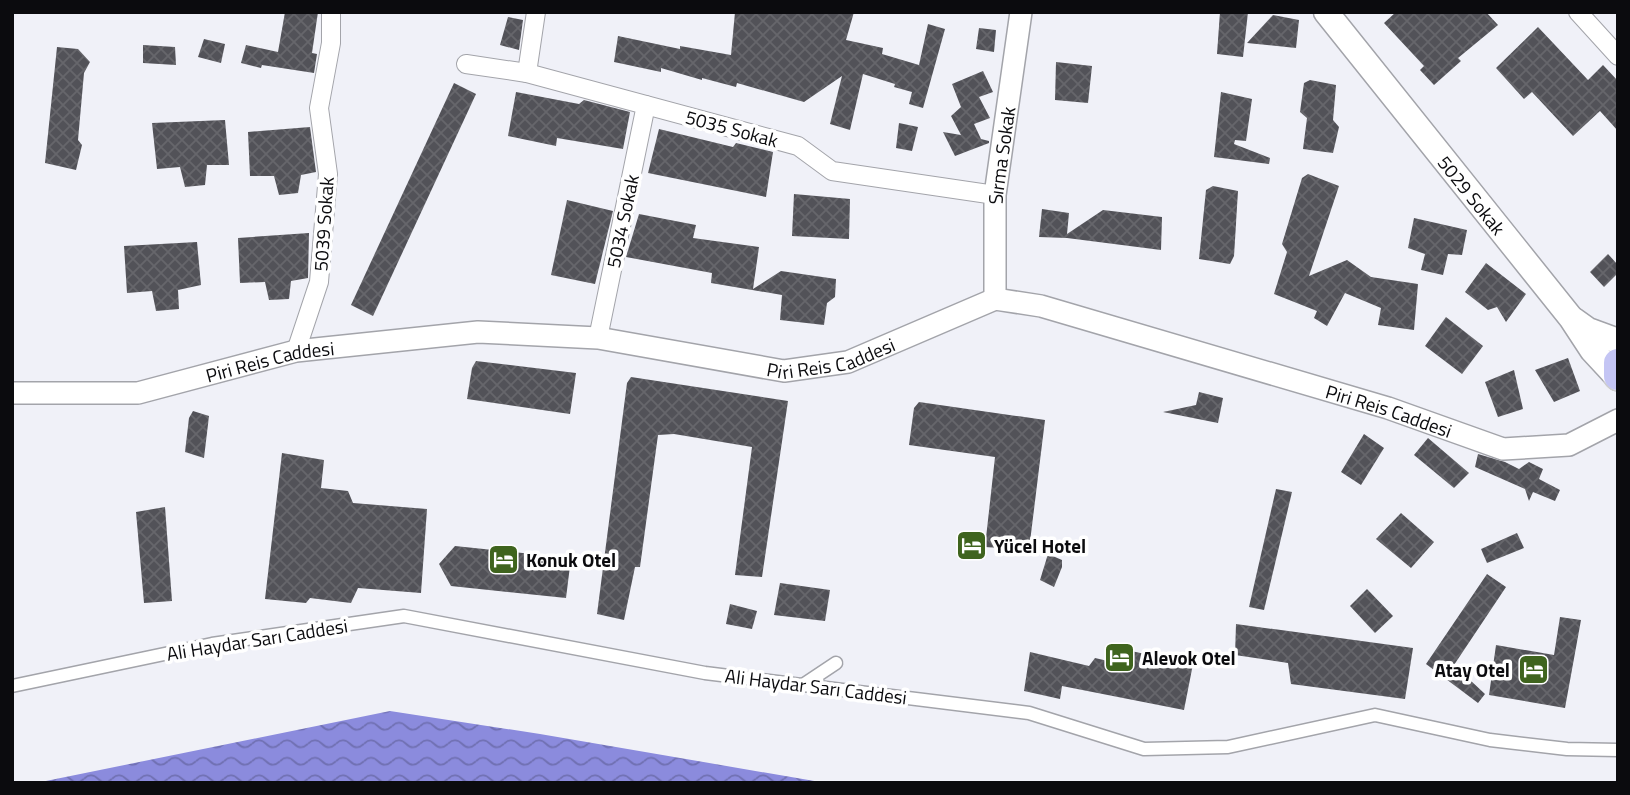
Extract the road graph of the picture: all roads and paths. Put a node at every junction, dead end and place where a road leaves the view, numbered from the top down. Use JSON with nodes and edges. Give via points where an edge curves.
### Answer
{"nodes":[{"id":1,"x":331,"y":12,"type":"edge"},
{"id":2,"x":536,"y":12,"type":"edge"},
{"id":3,"x":1021,"y":12,"type":"edge"},
{"id":4,"x":1326,"y":12,"type":"edge"},
{"id":5,"x":1578,"y":12,"type":"edge"},
{"id":6,"x":1618,"y":56,"type":"edge"},
{"id":7,"x":466,"y":64,"type":"dead end"},
{"id":8,"x":527,"y":73,"type":"junction"},
{"id":9,"x":646,"y":104,"type":"junction"},
{"id":10,"x":995,"y":195,"type":"junction"},
{"id":11,"x":995,"y":299,"type":"junction"},
{"id":12,"x":1571,"y":318,"type":"junction"},
{"id":13,"x":598,"y":338,"type":"junction"},
{"id":14,"x":1618,"y":341,"type":"edge"},
{"id":15,"x":296,"y":351,"type":"junction"},
{"id":16,"x":1618,"y":363,"type":"edge"},
{"id":17,"x":1618,"y":377,"type":"edge"},
{"id":18,"x":12,"y":393,"type":"edge"},
{"id":19,"x":1618,"y":420,"type":"edge"},
{"id":20,"x":836,"y":663,"type":"dead end"},
{"id":21,"x":12,"y":685,"type":"edge"},
{"id":22,"x":803,"y":685,"type":"junction"},
{"id":23,"x":1618,"y":750,"type":"edge"}],
"edges":[{"from":1,"to":15,"type":"street","name":"5039 Sokak","via":[[331,43],[319,108],[328,174],[319,282]]},
{"from":2,"to":8,"type":"street"},
{"from":3,"to":10,"type":"street","name":"Sırma Sokak"},
{"from":4,"to":12,"type":"main road","name":"5029 Sokak"},
{"from":5,"to":6,"type":"street"},
{"from":7,"to":8,"type":"street","name":"5035 Sokak"},
{"from":8,"to":9,"type":"street","name":"5035 Sokak"},
{"from":9,"to":10,"type":"street","name":"5035 Sokak","via":[[798,146],[832,171]]},
{"from":9,"to":13,"type":"street","name":"5034 Sokak"},
{"from":10,"to":11,"type":"street","name":"Sırma Sokak"},
{"from":11,"to":13,"type":"street","name":"Piri Reis Caddesi","via":[[848,362],[783,371]]},
{"from":11,"to":19,"type":"street","name":"Piri Reis Caddesi","via":[[1041,306],[1388,408],[1503,449],[1569,445]]},
{"from":12,"to":14,"type":"main road"},
{"from":12,"to":17,"type":"main road","name":"5029 Sokak","via":[[1592,350]]},
{"from":13,"to":15,"type":"street","name":"Piri Reis Caddesi","via":[[478,332]]},
{"from":15,"to":18,"type":"street","name":"Piri Reis Caddesi","via":[[138,393]]},
{"from":16,"to":17,"type":"main road"},
{"from":20,"to":22,"type":"street"},
{"from":21,"to":22,"type":"street","name":"Ali Haydar Sarı Caddesi","via":[[212,644],[404,616],[705,673]]},
{"from":22,"to":23,"type":"street","name":"Ali Haydar Sarı Caddesi","via":[[1029,713],[1144,749],[1228,747],[1375,715],[1490,740],[1567,750]]}]}
